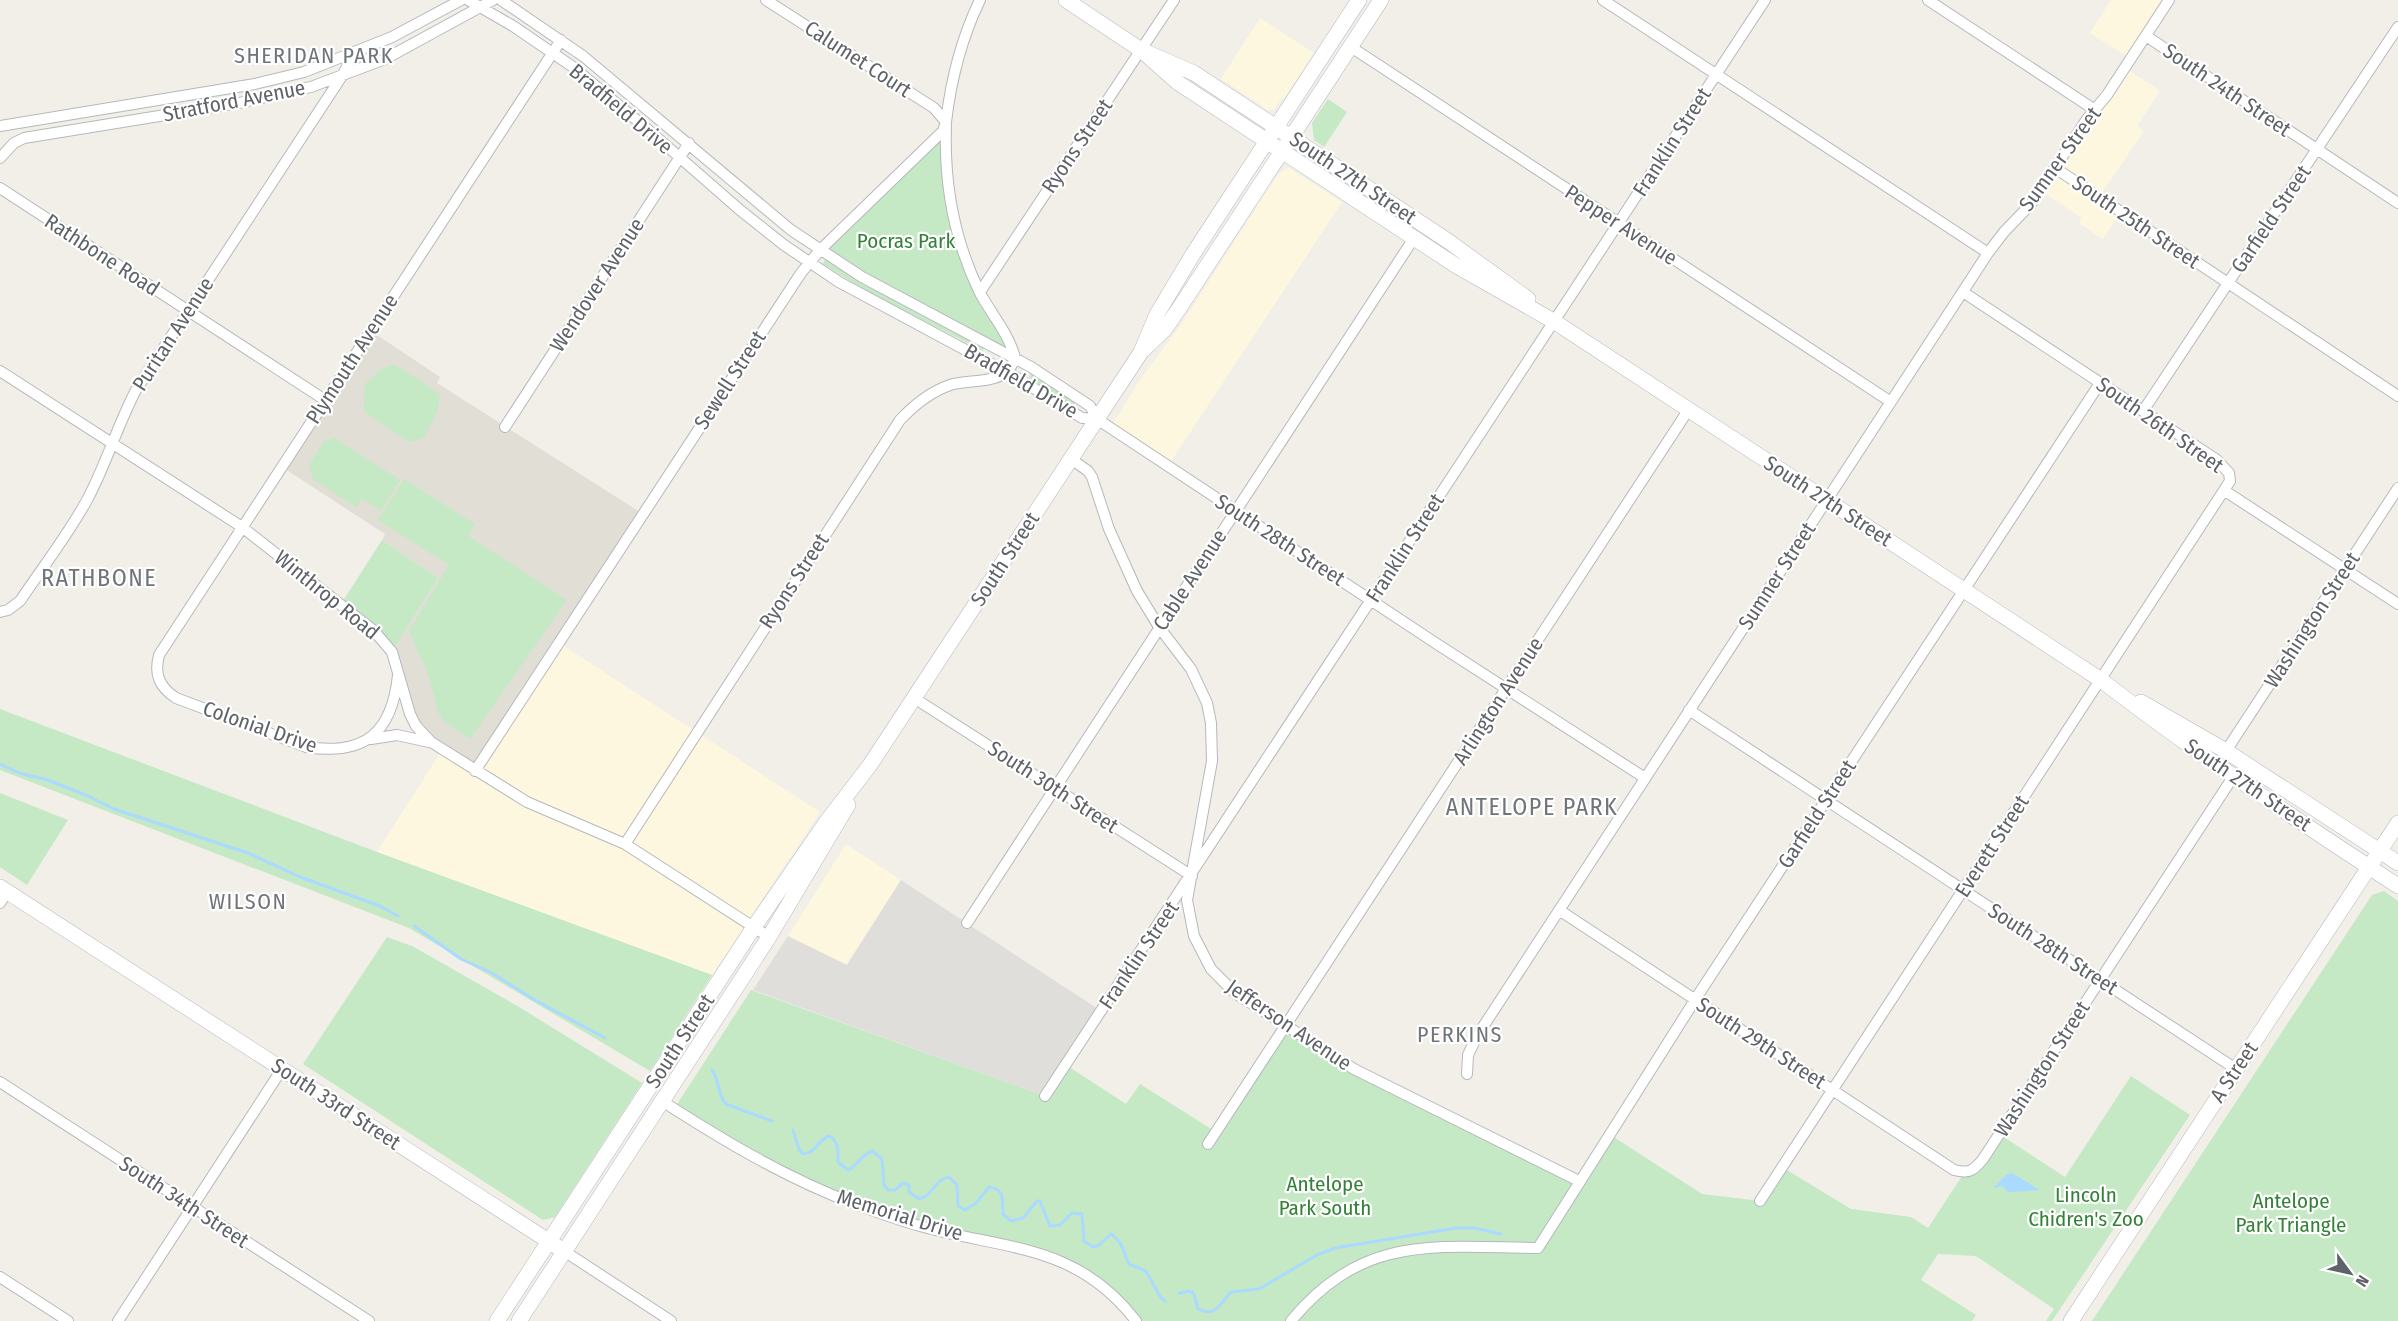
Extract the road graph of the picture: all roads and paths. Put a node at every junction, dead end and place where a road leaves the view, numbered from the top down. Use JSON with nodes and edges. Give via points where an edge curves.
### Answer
{"nodes":[{"id":1,"x":461,"y":0,"type":"edge"},
{"id":2,"x":468,"y":0,"type":"edge"},
{"id":3,"x":493,"y":0,"type":"edge"},
{"id":4,"x":501,"y":0,"type":"edge"},
{"id":5,"x":766,"y":0,"type":"edge"},
{"id":6,"x":980,"y":0,"type":"edge"},
{"id":7,"x":1066,"y":0,"type":"edge"},
{"id":8,"x":1174,"y":0,"type":"edge"},
{"id":9,"x":1359,"y":0,"type":"edge"},
{"id":10,"x":1381,"y":0,"type":"edge"},
{"id":11,"x":1603,"y":0,"type":"edge"},
{"id":12,"x":1765,"y":0,"type":"edge"},
{"id":13,"x":1928,"y":0,"type":"edge"},
{"id":14,"x":2169,"y":0,"type":"edge"},
{"id":15,"x":481,"y":7,"type":"junction"},
{"id":16,"x":2398,"y":27,"type":"edge"},
{"id":17,"x":2146,"y":36,"type":"junction"},
{"id":18,"x":561,"y":40,"type":"junction"},
{"id":19,"x":1351,"y":47,"type":"junction"},
{"id":20,"x":1141,"y":50,"type":"junction"},
{"id":21,"x":552,"y":53,"type":"junction"},
{"id":22,"x":351,"y":55,"type":"junction"},
{"id":23,"x":1716,"y":75,"type":"junction"},
{"id":24,"x":342,"y":76,"type":"junction"},
{"id":25,"x":2095,"y":110,"type":"junction"},
{"id":26,"x":946,"y":122,"type":"junction"},
{"id":27,"x":0,"y":126,"type":"edge"},
{"id":28,"x":1276,"y":127,"type":"junction"},
{"id":29,"x":1291,"y":136,"type":"junction"},
{"id":30,"x":1267,"y":142,"type":"junction"},
{"id":31,"x":689,"y":144,"type":"junction"},
{"id":32,"x":2317,"y":149,"type":"junction"},
{"id":33,"x":1281,"y":151,"type":"junction"},
{"id":34,"x":0,"y":158,"type":"edge"},
{"id":35,"x":680,"y":158,"type":"junction"},
{"id":36,"x":2055,"y":168,"type":"junction"},
{"id":37,"x":0,"y":188,"type":"edge"},
{"id":38,"x":2398,"y":204,"type":"edge"},
{"id":39,"x":1619,"y":224,"type":"junction"},
{"id":40,"x":1414,"y":238,"type":"junction"},
{"id":41,"x":820,"y":250,"type":"junction"},
{"id":42,"x":1988,"y":253,"type":"junction"},
{"id":43,"x":809,"y":261,"type":"junction"},
{"id":44,"x":2228,"y":283,"type":"junction"},
{"id":45,"x":980,"y":292,"type":"junction"},
{"id":46,"x":1963,"y":292,"type":"junction"},
{"id":47,"x":188,"y":311,"type":"junction"},
{"id":48,"x":1555,"y":322,"type":"junction"},
{"id":49,"x":1141,"y":352,"type":"junction"},
{"id":50,"x":1015,"y":358,"type":"junction"},
{"id":51,"x":0,"y":372,"type":"edge"},
{"id":52,"x":1007,"y":372,"type":"junction"},
{"id":53,"x":2100,"y":383,"type":"junction"},
{"id":54,"x":2398,"y":396,"type":"edge"},
{"id":55,"x":325,"y":400,"type":"junction"},
{"id":56,"x":1891,"y":402,"type":"junction"},
{"id":57,"x":1689,"y":409,"type":"junction"},
{"id":58,"x":2143,"y":411,"type":"junction"},
{"id":59,"x":1097,"y":419,"type":"junction"},
{"id":60,"x":505,"y":427,"type":"dead end"},
{"id":61,"x":113,"y":444,"type":"junction"},
{"id":62,"x":1071,"y":459,"type":"junction"},
{"id":63,"x":2398,"y":488,"type":"edge"},
{"id":64,"x":2225,"y":491,"type":"junction"},
{"id":65,"x":1827,"y":500,"type":"junction"},
{"id":66,"x":1235,"y":511,"type":"junction"},
{"id":67,"x":242,"y":527,"type":"junction"},
{"id":68,"x":2345,"y":569,"type":"junction"},
{"id":69,"x":1964,"y":590,"type":"junction"},
{"id":70,"x":1371,"y":600,"type":"junction"},
{"id":71,"x":2398,"y":604,"type":"edge"},
{"id":72,"x":0,"y":612,"type":"edge"},
{"id":73,"x":1159,"y":627,"type":"junction"},
{"id":74,"x":398,"y":675,"type":"junction"},
{"id":75,"x":2101,"y":680,"type":"junction"},
{"id":76,"x":159,"y":682,"type":"joint"},
{"id":77,"x":1506,"y":689,"type":"junction"},
{"id":78,"x":914,"y":698,"type":"junction"},
{"id":79,"x":1689,"y":710,"type":"junction"},
{"id":80,"x":367,"y":740,"type":"junction"},
{"id":81,"x":431,"y":742,"type":"junction"},
{"id":82,"x":2226,"y":751,"type":"junction"},
{"id":83,"x":870,"y":765,"type":"junction"},
{"id":84,"x":475,"y":771,"type":"junction"},
{"id":85,"x":2233,"y":777,"type":"junction"},
{"id":86,"x":1645,"y":778,"type":"junction"},
{"id":87,"x":1054,"y":788,"type":"junction"},
{"id":88,"x":1826,"y":800,"type":"junction"},
{"id":89,"x":2398,"y":823,"type":"edge"},
{"id":90,"x":625,"y":844,"type":"junction"},
{"id":91,"x":2380,"y":851,"type":"junction"},
{"id":92,"x":2398,"y":863,"type":"edge"},
{"id":93,"x":2370,"y":867,"type":"junction"},
{"id":94,"x":1192,"y":876,"type":"junction"},
{"id":95,"x":2398,"y":886,"type":"edge"},
{"id":96,"x":1963,"y":890,"type":"junction"},
{"id":97,"x":2,"y":894,"type":"edge"},
{"id":98,"x":1559,"y":910,"type":"junction"},
{"id":99,"x":967,"y":922,"type":"dead end"},
{"id":100,"x":754,"y":927,"type":"junction"},
{"id":101,"x":769,"y":937,"type":"junction"},
{"id":102,"x":2100,"y":980,"type":"junction"},
{"id":103,"x":1695,"y":1000,"type":"junction"},
{"id":104,"x":1286,"y":1026,"type":"junction"},
{"id":105,"x":282,"y":1069,"type":"junction"},
{"id":106,"x":2236,"y":1069,"type":"junction"},
{"id":107,"x":1467,"y":1074,"type":"dead end"},
{"id":108,"x":0,"y":1082,"type":"edge"},
{"id":109,"x":1833,"y":1090,"type":"junction"},
{"id":110,"x":1045,"y":1096,"type":"dead end"},
{"id":111,"x":662,"y":1101,"type":"junction"},
{"id":112,"x":1208,"y":1144,"type":"dead end"},
{"id":113,"x":1964,"y":1173,"type":"joint"},
{"id":114,"x":1579,"y":1181,"type":"junction"},
{"id":115,"x":1760,"y":1201,"type":"dead end"},
{"id":116,"x":192,"y":1207,"type":"junction"},
{"id":117,"x":549,"y":1242,"type":"junction"},
{"id":118,"x":564,"y":1251,"type":"junction"},
{"id":119,"x":0,"y":1277,"type":"edge"},
{"id":120,"x":68,"y":1321,"type":"edge"},
{"id":121,"x":118,"y":1321,"type":"edge"},
{"id":122,"x":369,"y":1321,"type":"edge"},
{"id":123,"x":497,"y":1321,"type":"edge"},
{"id":124,"x":519,"y":1321,"type":"edge"},
{"id":125,"x":671,"y":1321,"type":"edge"},
{"id":126,"x":1136,"y":1321,"type":"edge"},
{"id":127,"x":1292,"y":1321,"type":"edge"},
{"id":128,"x":2071,"y":1321,"type":"edge"}],
"edges":[{"from":1,"to":22,"type":"street","name":"Stratford Avenue","via":[[418,25]]},
{"from":2,"to":15,"type":"street","name":"Bradfield Drive"},
{"from":3,"to":15,"type":"street","name":"Stratford Avenue"},
{"from":4,"to":18,"type":"street","name":"Bradfield Drive"},
{"from":5,"to":26,"type":"street","name":"Calumet Court","via":[[934,108]]},
{"from":6,"to":26,"type":"street","name":"Sewell Street","via":[[955,68]]},
{"from":7,"to":20,"type":"main road","name":"South 27th Street"},
{"from":8,"to":20,"type":"street","name":"Ryons Street"},
{"from":9,"to":28,"type":"main road","name":"South Street"},
{"from":10,"to":19,"type":"main road","name":"South Street"},
{"from":11,"to":23,"type":"street"},
{"from":12,"to":23,"type":"street","name":"Franklin Street"},
{"from":13,"to":25,"type":"street"},
{"from":14,"to":17,"type":"street","name":"Sumner Street"},
{"from":15,"to":21,"type":"street","name":"Bradfield Drive"},
{"from":15,"to":24,"type":"street","name":"Stratford Avenue","via":[[419,42]]},
{"from":16,"to":32,"type":"street","name":"Garfield Street"},
{"from":17,"to":25,"type":"street","name":"Sumner Street"},
{"from":17,"to":32,"type":"street","name":"South 24th Street"},
{"from":18,"to":21,"type":"street","name":"Plymouth Avenue"},
{"from":18,"to":31,"type":"street","name":"Bradfield Drive"},
{"from":19,"to":29,"type":"main road","name":"South Street"},
{"from":19,"to":39,"type":"street","name":"Pepper Avenue"},
{"from":20,"to":28,"type":"main road","name":"South 27th Street","via":[[1194,73]]},
{"from":20,"to":30,"type":"main road","name":"South 27th Street","via":[[1177,82]]},
{"from":20,"to":45,"type":"street","name":"Ryons Street"},
{"from":21,"to":35,"type":"street","name":"Bradfield Drive"},
{"from":21,"to":55,"type":"street","name":"Plymouth Avenue"},
{"from":22,"to":24,"type":"street","name":"Puritan Avenue"},
{"from":22,"to":27,"type":"street","name":"Stratford Avenue","via":[[255,84]]},
{"from":23,"to":39,"type":"street","name":"Franklin Street"},
{"from":23,"to":42,"type":"street"},
{"from":24,"to":34,"type":"street","name":"Stratford Avenue","via":[[250,101],[24,138]]},
{"from":24,"to":47,"type":"street","name":"Puritan Avenue"},
{"from":25,"to":36,"type":"street","name":"Sumner Street"},
{"from":26,"to":41,"type":"street","name":"Sewell Street","via":[[939,137]]},
{"from":26,"to":45,"type":"street","via":[[945,157],[952,211]]},
{"from":28,"to":29,"type":"main road","name":"South 27th Street"},
{"from":28,"to":30,"type":"main road","name":"South Street"},
{"from":29,"to":33,"type":"main road","name":"South Street"},
{"from":29,"to":48,"type":"main road","name":"South 27th Street","via":[[1494,273]]},
{"from":30,"to":33,"type":"main road","name":"South 27th Street"},
{"from":30,"to":49,"type":"main road","name":"South Street","via":[[1163,304]]},
{"from":31,"to":35,"type":"street","name":"Wendover Avenue"},
{"from":31,"to":41,"type":"street","name":"Bradfield Drive","via":[[762,207]]},
{"from":32,"to":38,"type":"street","name":"South 24th Street"},
{"from":32,"to":44,"type":"street","name":"Garfield Street"},
{"from":33,"to":40,"type":"main road","name":"South 27th Street"},
{"from":33,"to":49,"type":"main road","name":"South Street","via":[[1165,329]]},
{"from":35,"to":43,"type":"street","name":"Bradfield Drive","via":[[740,210]]},
{"from":35,"to":60,"type":"street","name":"Wendover Avenue"},
{"from":36,"to":42,"type":"street","name":"Sumner Street","via":[[2031,204]]},
{"from":36,"to":44,"type":"street","name":"South 25th Street"},
{"from":37,"to":47,"type":"street","name":"Rathbone Road"},
{"from":39,"to":48,"type":"street","name":"Franklin Street"},
{"from":39,"to":56,"type":"street","name":"Pepper Avenue"},
{"from":40,"to":48,"type":"main road","name":"South 27th Street"},
{"from":40,"to":66,"type":"street","name":"Cable Avenue"},
{"from":41,"to":43,"type":"street","name":"Sewell Street"},
{"from":41,"to":50,"type":"street","name":"Bradfield Drive"},
{"from":42,"to":46,"type":"street","name":"Sumner Street"},
{"from":43,"to":52,"type":"street","name":"Bradfield Drive","via":[[865,296]]},
{"from":43,"to":84,"type":"street","name":"Sewell Street"},
{"from":44,"to":54,"type":"street","name":"South 25th Street"},
{"from":44,"to":58,"type":"street","name":"Garfield Street"},
{"from":45,"to":50,"type":"street","via":[[1011,344]]},
{"from":46,"to":53,"type":"street","name":"South 26th Street"},
{"from":46,"to":56,"type":"street","name":"Sumner Street"},
{"from":47,"to":55,"type":"street","name":"Rathbone Road"},
{"from":47,"to":61,"type":"street","name":"Puritan Avenue","via":[[136,390]]},
{"from":48,"to":57,"type":"main road","name":"South 27th Street"},
{"from":48,"to":70,"type":"street","name":"Franklin Street"},
{"from":49,"to":59,"type":"main road","name":"South Street"},
{"from":50,"to":52,"type":"street"},
{"from":50,"to":59,"type":"street","name":"Bradfield Drive","via":[[1090,406]]},
{"from":51,"to":61,"type":"street","name":"Winthrop Road"},
{"from":52,"to":59,"type":"street","name":"Bradfield Drive","via":[[1082,418]]},
{"from":52,"to":90,"type":"street","name":"Ryons Street","via":[[950,385],[910,409],[900,420]]},
{"from":53,"to":58,"type":"street","name":"South 26th Street"},
{"from":53,"to":69,"type":"street","name":"Garfield Street"},
{"from":55,"to":67,"type":"street","name":"Plymouth Avenue"},
{"from":56,"to":65,"type":"street","name":"Sumner Street"},
{"from":57,"to":65,"type":"main road","name":"South 27th Street"},
{"from":57,"to":77,"type":"street","name":"Arlington Avenue"},
{"from":58,"to":64,"type":"street","name":"South 26th Street","via":[[2225,466],[2230,481]]},
{"from":59,"to":62,"type":"main road","name":"South Street"},
{"from":59,"to":66,"type":"street","name":"South 28th Street"},
{"from":61,"to":67,"type":"street","name":"Winthrop Road"},
{"from":61,"to":72,"type":"street","name":"Puritan Avenue","via":[[86,502],[20,601]]},
{"from":62,"to":73,"type":"street","name":"Jefferson Avenue","via":[[1092,477],[1122,561]]},
{"from":62,"to":78,"type":"main road","name":"South Street"},
{"from":63,"to":68,"type":"street","name":"Washington Street"},
{"from":64,"to":68,"type":"street","name":"South 26th Street"},
{"from":64,"to":75,"type":"street","name":"Everett Street"},
{"from":65,"to":69,"type":"main road","name":"South 27th Street"},
{"from":65,"to":79,"type":"street","name":"Sumner Street"},
{"from":66,"to":70,"type":"street","name":"South 28th Street"},
{"from":66,"to":73,"type":"street","name":"Cable Avenue"},
{"from":67,"to":74,"type":"street","name":"Winthrop Road","via":[[374,631],[392,652]]},
{"from":67,"to":76,"type":"street","name":"Plymouth Avenue","via":[[159,655]]},
{"from":68,"to":71,"type":"street","name":"South 26th Street"},
{"from":68,"to":82,"type":"street","name":"Washington Street"},
{"from":69,"to":75,"type":"main road","name":"South 27th Street"},
{"from":69,"to":88,"type":"street","name":"Garfield Street"},
{"from":70,"to":77,"type":"street","name":"South 28th Street"},
{"from":70,"to":94,"type":"street","name":"Franklin Street"},
{"from":73,"to":87,"type":"street","name":"Cable Avenue"},
{"from":73,"to":94,"type":"street","name":"Jefferson Avenue","via":[[1191,669],[1211,723],[1212,761]]},
{"from":74,"to":80,"type":"street","name":"Colonial Drive","via":[[390,716]]},
{"from":74,"to":81,"type":"street","name":"Winthrop Road","via":[[416,726]]},
{"from":75,"to":82,"type":"main road","name":"South 27th Street"},
{"from":75,"to":85,"type":"main road","name":"South 27th Street"},
{"from":75,"to":96,"type":"street","name":"Everett Street"},
{"from":76,"to":80,"type":"street","name":"Colonial Drive","via":[[176,698],[306,747],[346,748]]},
{"from":77,"to":86,"type":"street","name":"South 28th Street"},
{"from":77,"to":104,"type":"street","name":"Arlington Avenue"},
{"from":78,"to":83,"type":"main road","name":"South Street"},
{"from":78,"to":87,"type":"street","name":"South 30th Street"},
{"from":79,"to":86,"type":"street","name":"Sumner Street"},
{"from":79,"to":88,"type":"street","name":"South 28th Street"},
{"from":80,"to":81,"type":"street","name":"Colonial Drive","via":[[397,735]]},
{"from":81,"to":84,"type":"street","name":"Winthrop Road"},
{"from":82,"to":91,"type":"main road","name":"South 27th Street"},
{"from":83,"to":100,"type":"main road","name":"South Street","via":[[824,824]]},
{"from":83,"to":101,"type":"main road","name":"South Street"},
{"from":84,"to":90,"type":"street","name":"Winthrop Road","via":[[532,805]]},
{"from":85,"to":93,"type":"main road","name":"South 27th Street"},
{"from":85,"to":102,"type":"street","name":"Washington Street"},
{"from":86,"to":98,"type":"street","name":"Sumner Street"},
{"from":87,"to":94,"type":"street","name":"South 30th Street"},
{"from":87,"to":99,"type":"street","name":"Cable Avenue"},
{"from":88,"to":96,"type":"street","name":"South 28th Street"},
{"from":88,"to":103,"type":"street","name":"Garfield Street"},
{"from":89,"to":91,"type":"main road","name":"A Street"},
{"from":90,"to":100,"type":"street","name":"Winthrop Road"},
{"from":91,"to":92,"type":"main road","name":"South 27th Street"},
{"from":91,"to":93,"type":"main road","name":"A Street"},
{"from":93,"to":95,"type":"main road","name":"South 27th Street"},
{"from":93,"to":106,"type":"main road","name":"A Street"},
{"from":94,"to":104,"type":"street","name":"Jefferson Avenue","via":[[1189,917],[1202,955],[1235,993]]},
{"from":94,"to":110,"type":"street","name":"Franklin Street"},
{"from":96,"to":102,"type":"street","name":"South 28th Street"},
{"from":96,"to":109,"type":"street","name":"Everett Street"},
{"from":97,"to":105,"type":"main road","name":"South 33rd Street"},
{"from":98,"to":103,"type":"street","name":"South 29th Street"},
{"from":98,"to":107,"type":"street","name":"Sumner Street","via":[[1477,1036],[1468,1055]]},
{"from":100,"to":101,"type":"street","name":"Winthrop Road"},
{"from":100,"to":117,"type":"main road","name":"South Street"},
{"from":101,"to":111,"type":"main road","name":"South Street"},
{"from":102,"to":106,"type":"street","name":"South 28th Street"},
{"from":102,"to":113,"type":"street","name":"Washington Street","via":[[1983,1159],[1972,1172]]},
{"from":103,"to":109,"type":"street","name":"South 29th Street"},
{"from":103,"to":114,"type":"street","name":"Garfield Street"},
{"from":104,"to":112,"type":"street","name":"Arlington Avenue"},
{"from":104,"to":114,"type":"street","name":"Jefferson Avenue","via":[[1354,1069]]},
{"from":105,"to":116,"type":"street"},
{"from":105,"to":117,"type":"main road","name":"South 33rd Street"},
{"from":106,"to":128,"type":"main road","name":"A Street"},
{"from":108,"to":116,"type":"street","name":"South 34th Street"},
{"from":109,"to":113,"type":"street","name":"South 29th Street"},
{"from":109,"to":115,"type":"street","name":"Everett Street"},
{"from":111,"to":118,"type":"main road","name":"South Street"},
{"from":111,"to":126,"type":"street","name":"Memorial Drive","via":[[752,1157],[830,1194],[921,1226],[1027,1249],[1062,1261],[1102,1287]]},
{"from":114,"to":127,"type":"street","name":"Garfield Street","via":[[1538,1248],[1426,1247],[1392,1252],[1341,1275]]},
{"from":116,"to":121,"type":"street"},
{"from":116,"to":122,"type":"street","name":"South 34th Street"},
{"from":117,"to":118,"type":"main road","name":"South 33rd Street"},
{"from":117,"to":123,"type":"main road","name":"South Street"},
{"from":118,"to":124,"type":"main road","name":"South Street"},
{"from":118,"to":125,"type":"street","name":"South 33rd Street"},
{"from":119,"to":120,"type":"street"}]}
